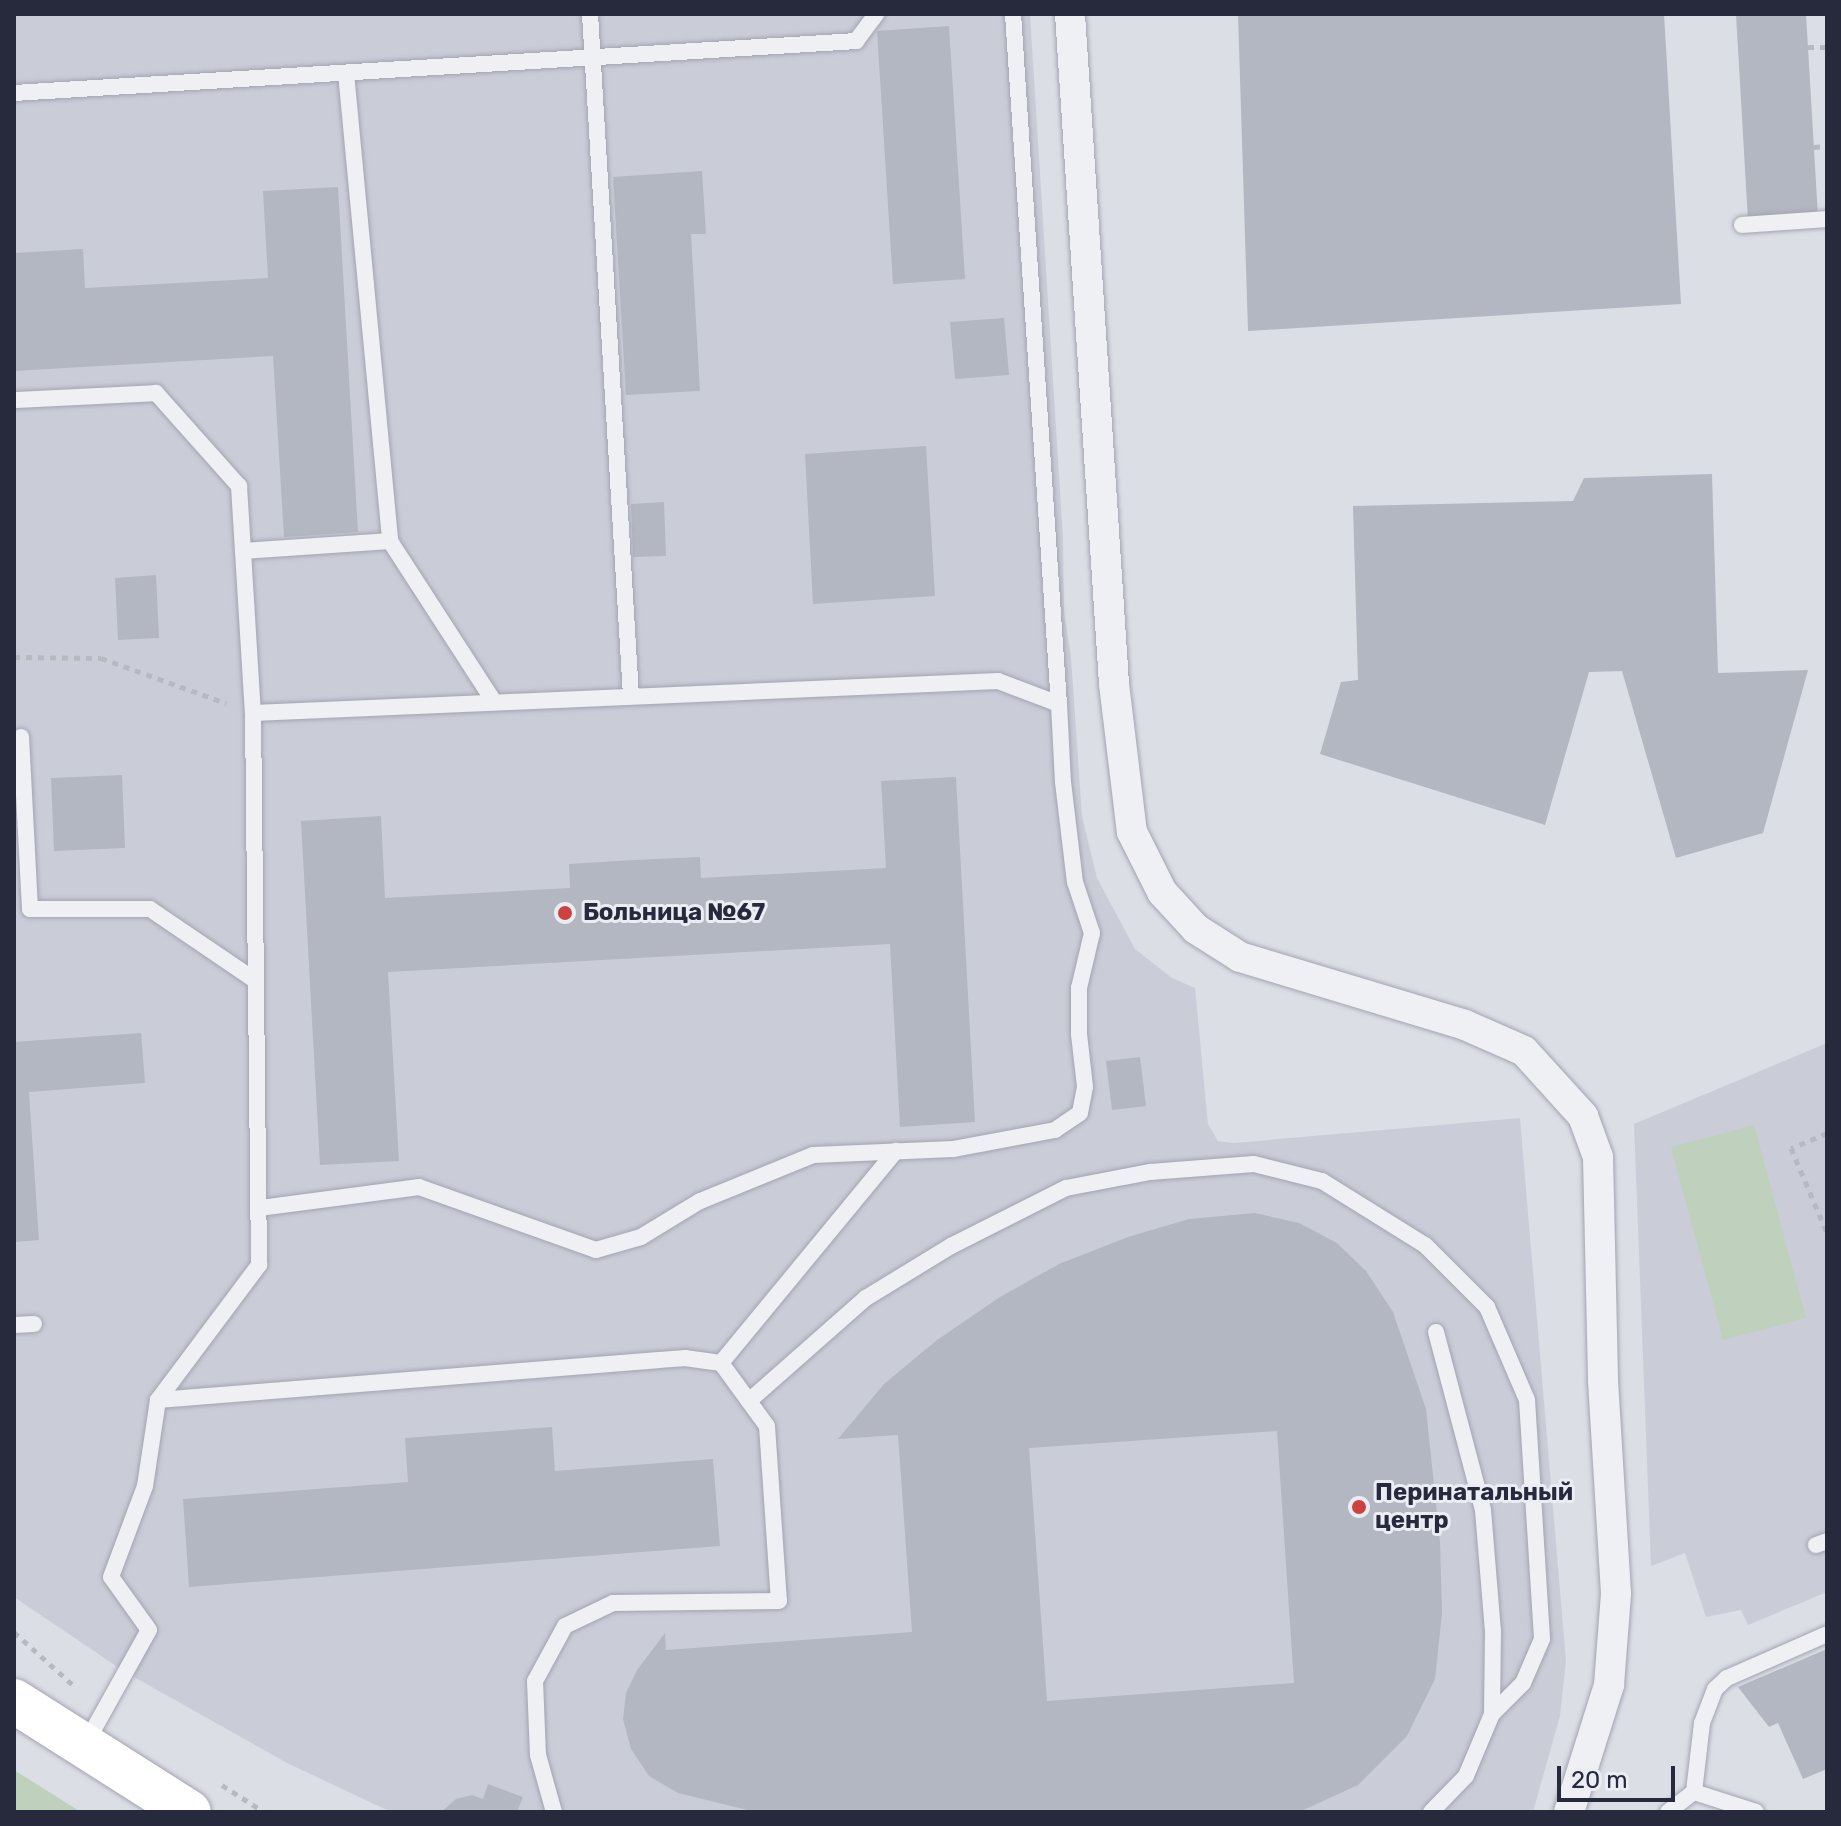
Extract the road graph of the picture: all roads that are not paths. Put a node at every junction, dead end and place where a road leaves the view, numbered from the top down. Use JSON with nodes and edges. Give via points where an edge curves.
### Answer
{"nodes":[{"id":1,"x":590,"y":14,"type":"edge"},
{"id":2,"x":876,"y":14,"type":"edge"},
{"id":3,"x":1013,"y":14,"type":"edge"},
{"id":4,"x":1070,"y":14,"type":"edge"},
{"id":5,"x":591,"y":57,"type":"junction"},
{"id":6,"x":346,"y":73,"type":"junction"},
{"id":7,"x":14,"y":93,"type":"edge"},
{"id":8,"x":1827,"y":219,"type":"edge"},
{"id":9,"x":1742,"y":225,"type":"dead end"},
{"id":10,"x":14,"y":400,"type":"edge"},
{"id":11,"x":390,"y":541,"type":"junction"},
{"id":12,"x":243,"y":551,"type":"junction"},
{"id":13,"x":631,"y":696,"type":"junction"},
{"id":14,"x":494,"y":702,"type":"junction"},
{"id":15,"x":1059,"y":704,"type":"junction"},
{"id":16,"x":253,"y":713,"type":"junction"},
{"id":17,"x":21,"y":737,"type":"dead end"},
{"id":18,"x":256,"y":981,"type":"junction"},
{"id":19,"x":896,"y":1151,"type":"junction"},
{"id":20,"x":259,"y":1208,"type":"junction"},
{"id":21,"x":34,"y":1324,"type":"dead end"},
{"id":22,"x":14,"y":1325,"type":"edge"},
{"id":23,"x":1436,"y":1332,"type":"dead end"},
{"id":24,"x":721,"y":1363,"type":"junction"},
{"id":25,"x":158,"y":1400,"type":"junction"},
{"id":26,"x":749,"y":1401,"type":"junction"},
{"id":27,"x":1827,"y":1634,"type":"edge"},
{"id":28,"x":14,"y":1701,"type":"edge"},
{"id":29,"x":1492,"y":1714,"type":"junction"},
{"id":30,"x":84,"y":1747,"type":"junction"},
{"id":31,"x":1694,"y":1792,"type":"junction"},
{"id":32,"x":189,"y":1812,"type":"edge"},
{"id":33,"x":554,"y":1812,"type":"edge"},
{"id":34,"x":1431,"y":1812,"type":"edge"},
{"id":35,"x":1569,"y":1812,"type":"edge"},
{"id":36,"x":1668,"y":1812,"type":"edge"},
{"id":37,"x":1756,"y":1812,"type":"edge"}],
"edges":[{"from":1,"to":5,"type":"lane"},
{"from":2,"to":5,"type":"lane","via":[[856,41]]},
{"from":3,"to":15,"type":"lane"},
{"from":4,"to":35,"type":"street","via":[[1114,684],[1132,832],[1162,892],[1196,929],[1240,957],[1465,1025],[1524,1051],[1583,1116],[1598,1157],[1603,1381],[1616,1594],[1609,1685]]},
{"from":5,"to":6,"type":"lane"},
{"from":5,"to":13,"type":"lane"},
{"from":6,"to":7,"type":"lane"},
{"from":6,"to":11,"type":"lane"},
{"from":8,"to":9,"type":"lane"},
{"from":10,"to":12,"type":"lane","via":[[156,393],[239,486]]},
{"from":11,"to":12,"type":"lane"},
{"from":11,"to":14,"type":"lane"},
{"from":12,"to":16,"type":"lane"},
{"from":13,"to":14,"type":"lane"},
{"from":13,"to":15,"type":"lane","via":[[998,681]]},
{"from":14,"to":16,"type":"lane"},
{"from":15,"to":19,"type":"lane","via":[[1075,882],[1092,933],[1079,988],[1085,1087],[1080,1113],[1055,1130],[953,1149]]},
{"from":16,"to":18,"type":"lane"},
{"from":17,"to":18,"type":"lane","via":[[30,909],[150,909]]},
{"from":18,"to":20,"type":"lane"},
{"from":19,"to":20,"type":"lane","via":[[813,1155],[700,1201],[641,1237],[596,1250],[419,1187]]},
{"from":19,"to":24,"type":"lane"},
{"from":20,"to":25,"type":"lane","via":[[259,1265]]},
{"from":21,"to":22,"type":"lane"},
{"from":23,"to":29,"type":"lane","via":[[1483,1510],[1493,1631]]},
{"from":24,"to":25,"type":"lane","via":[[685,1358]]},
{"from":24,"to":26,"type":"lane"},
{"from":25,"to":30,"type":"lane","via":[[145,1486],[111,1577],[149,1630]]},
{"from":26,"to":29,"type":"lane","via":[[866,1298],[951,1246],[1066,1188],[1150,1172],[1254,1164],[1322,1181],[1425,1245],[1487,1307],[1527,1400],[1542,1639],[1523,1683]]},
{"from":26,"to":33,"type":"lane","via":[[767,1426],[779,1601],[613,1603],[565,1626],[535,1681],[538,1755]]},
{"from":27,"to":31,"type":"lane","via":[[1727,1678],[1715,1689],[1702,1723]]},
{"from":28,"to":30,"type":"street"},
{"from":29,"to":34,"type":"lane","via":[[1466,1776]]},
{"from":30,"to":32,"type":"street"},
{"from":31,"to":36,"type":"lane"},
{"from":31,"to":37,"type":"lane"}]}
